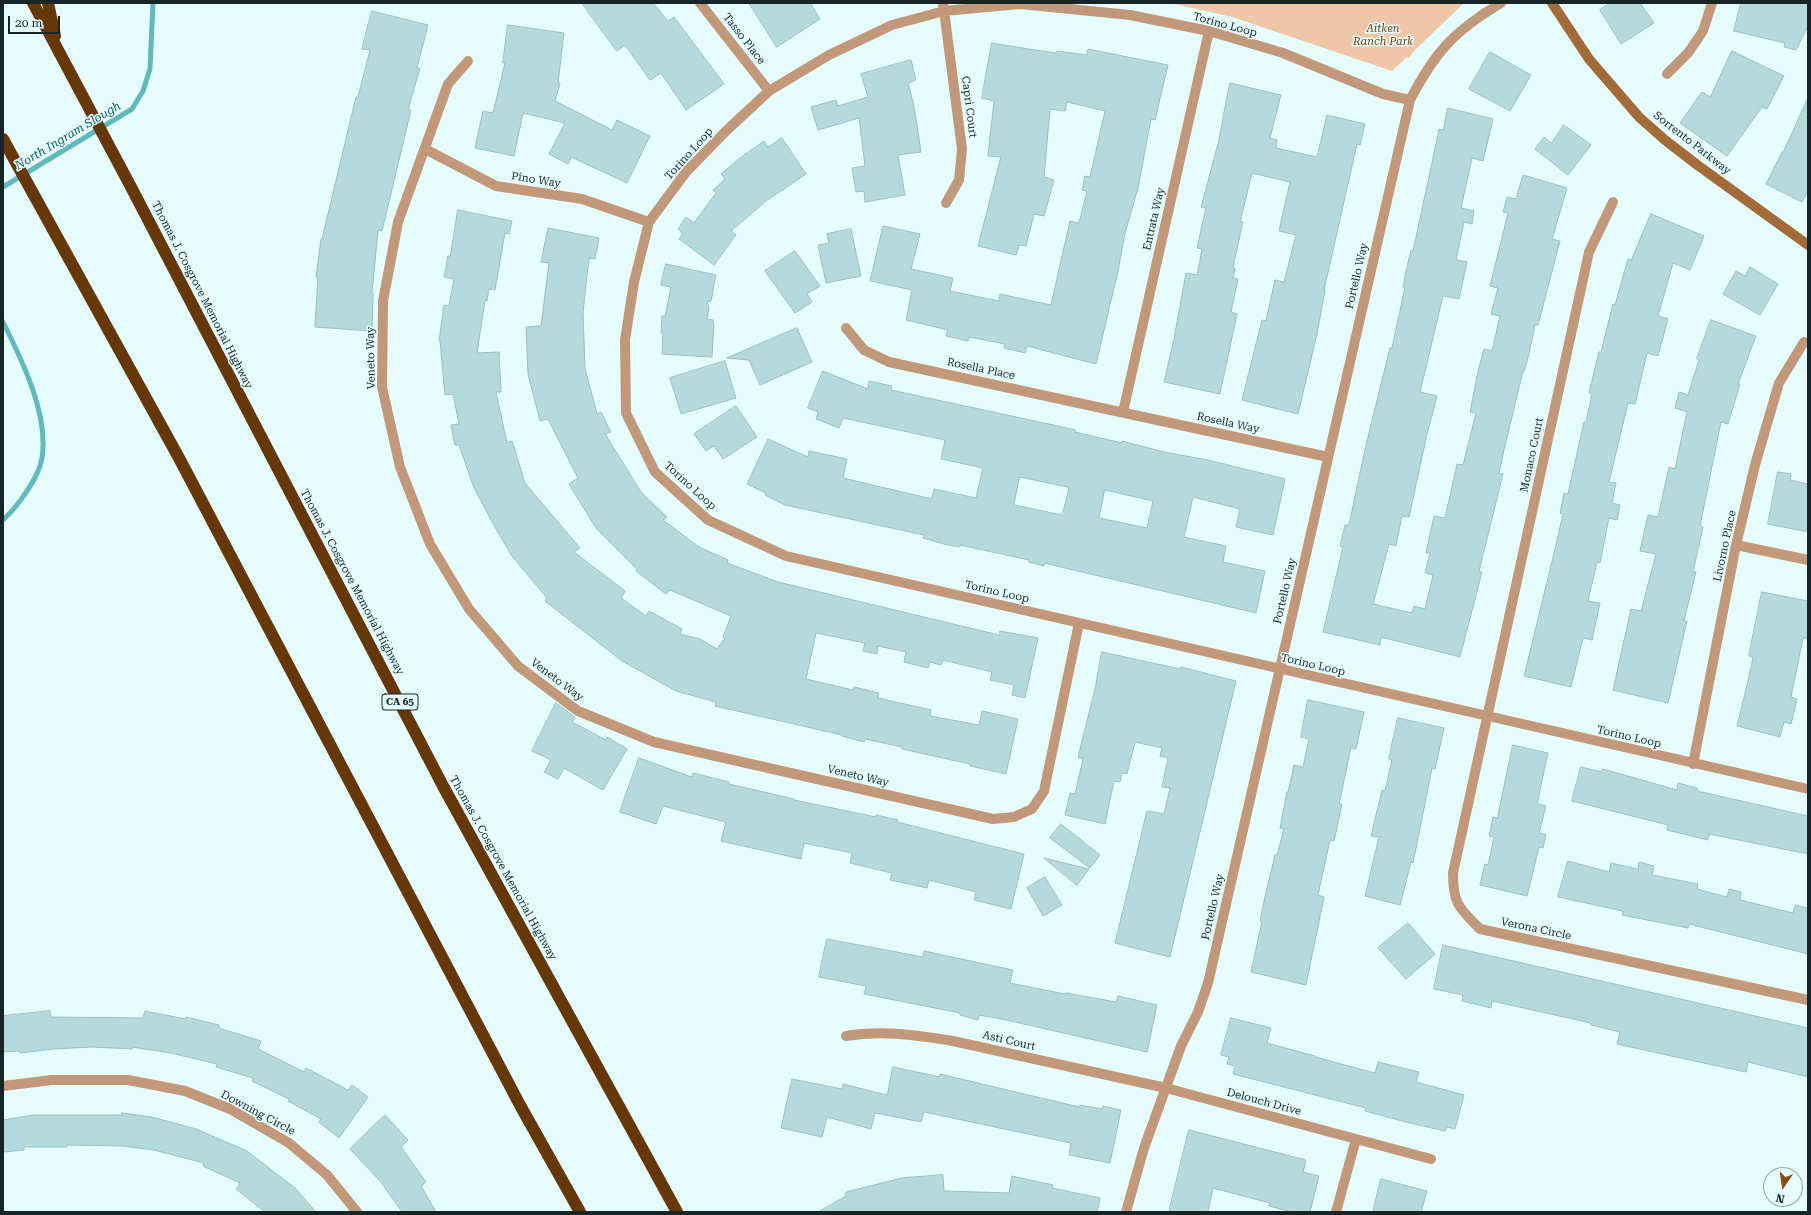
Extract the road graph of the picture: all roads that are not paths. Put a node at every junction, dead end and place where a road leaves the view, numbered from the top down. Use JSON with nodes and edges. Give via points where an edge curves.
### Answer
{"nodes":[{"id":1,"x":33,"y":3,"type":"edge"},
{"id":2,"x":48,"y":3,"type":"edge"},
{"id":3,"x":700,"y":3,"type":"edge"},
{"id":4,"x":1501,"y":3,"type":"edge"},
{"id":5,"x":1552,"y":3,"type":"edge"},
{"id":6,"x":1712,"y":3,"type":"edge"},
{"id":7,"x":944,"y":7,"type":"edge"},
{"id":8,"x":1209,"y":31,"type":"junction"},
{"id":9,"x":58,"y":51,"type":"junction"},
{"id":10,"x":468,"y":61,"type":"dead end"},
{"id":11,"x":1667,"y":74,"type":"dead end"},
{"id":12,"x":769,"y":91,"type":"junction"},
{"id":13,"x":1410,"y":100,"type":"junction"},
{"id":14,"x":3,"y":139,"type":"edge"},
{"id":15,"x":425,"y":149,"type":"junction"},
{"id":16,"x":1613,"y":202,"type":"dead end"},
{"id":17,"x":946,"y":203,"type":"dead end"},
{"id":18,"x":649,"y":222,"type":"junction"},
{"id":19,"x":1808,"y":245,"type":"edge"},
{"id":20,"x":846,"y":328,"type":"dead end"},
{"id":21,"x":1804,"y":342,"type":"dead end"},
{"id":22,"x":1123,"y":412,"type":"junction"},
{"id":23,"x":1328,"y":457,"type":"junction"},
{"id":24,"x":1736,"y":545,"type":"junction"},
{"id":25,"x":1808,"y":560,"type":"edge"},
{"id":26,"x":1079,"y":623,"type":"junction"},
{"id":27,"x":1280,"y":669,"type":"junction"},
{"id":28,"x":1487,"y":717,"type":"junction"},
{"id":29,"x":1693,"y":764,"type":"junction"},
{"id":30,"x":1808,"y":789,"type":"edge"},
{"id":31,"x":1808,"y":1000,"type":"edge"},
{"id":32,"x":846,"y":1036,"type":"dead end"},
{"id":33,"x":3,"y":1086,"type":"edge"},
{"id":34,"x":1166,"y":1088,"type":"junction"},
{"id":35,"x":1356,"y":1139,"type":"junction"},
{"id":36,"x":1431,"y":1159,"type":"dead end"},
{"id":37,"x":356,"y":1212,"type":"edge"},
{"id":38,"x":580,"y":1212,"type":"edge"},
{"id":39,"x":677,"y":1212,"type":"edge"},
{"id":40,"x":1126,"y":1212,"type":"edge"},
{"id":41,"x":1336,"y":1212,"type":"edge"}],
"edges":[{"from":1,"to":9,"type":"highway","name":"Thomas J. Cosgrove Memorial Highway","number":"CA 65"},
{"from":2,"to":9,"type":"highway"},
{"from":3,"to":12,"type":"street","name":"Tasso Place"},
{"from":4,"to":13,"type":"street","name":"Portello Way","via":[[1473,20],[1450,40],[1426,69]]},
{"from":5,"to":19,"type":"street","name":"Sorrento Parkway","via":[[1589,59],[1640,117],[1696,164]]},
{"from":6,"to":11,"type":"street","via":[[1703,31],[1688,53]]},
{"from":7,"to":8,"type":"street","name":"Torino Loop","via":[[1020,4],[1130,14]]},
{"from":7,"to":12,"type":"street","name":"Torino Loop","via":[[892,25],[829,55]]},
{"from":7,"to":17,"type":"street","name":"Capri Court","via":[[962,149],[959,180]]},
{"from":8,"to":13,"type":"street","name":"Torino Loop","via":[[1283,53],[1383,94]]},
{"from":8,"to":22,"type":"street","name":"Entrata Way"},
{"from":9,"to":39,"type":"highway","name":"Thomas J. Cosgrove Memorial Highway","number":"CA 65","via":[[443,786]]},
{"from":10,"to":15,"type":"street","name":"Veneto Way","via":[[448,84]]},
{"from":12,"to":18,"type":"street","name":"Torino Loop","via":[[686,172]]},
{"from":13,"to":23,"type":"street","name":"Portello Way"},
{"from":14,"to":38,"type":"highway","via":[[179,458],[521,1107]]},
{"from":15,"to":18,"type":"street","name":"Pino Way","via":[[496,186],[582,200]]},
{"from":15,"to":26,"type":"street","name":"Veneto Way","via":[[398,222],[383,301],[382,387],[400,467],[430,544],[469,609],[518,666],[578,711],[654,742],[993,819],[1014,817],[1032,809],[1044,791]]},
{"from":16,"to":28,"type":"street","name":"Monaco Court","via":[[1589,252]]},
{"from":18,"to":26,"type":"street","name":"Torino Loop","via":[[634,282],[625,340],[626,413],[655,472],[708,520],[786,556]]},
{"from":20,"to":22,"type":"street","name":"Rosella Place","via":[[864,350],[889,362]]},
{"from":21,"to":24,"type":"street","name":"Livorno Place","via":[[1779,383],[1755,465]]},
{"from":22,"to":23,"type":"street","name":"Rosella Way"},
{"from":23,"to":27,"type":"street","name":"Portello Way"},
{"from":24,"to":25,"type":"street"},
{"from":24,"to":29,"type":"street","name":"Livorno Place"},
{"from":26,"to":27,"type":"street","name":"Torino Loop"},
{"from":27,"to":28,"type":"street","name":"Torino Loop"},
{"from":27,"to":34,"type":"street","name":"Portello Way","via":[[1208,983]]},
{"from":28,"to":29,"type":"street","name":"Torino Loop"},
{"from":28,"to":31,"type":"street","name":"Verona Circle","via":[[1453,873],[1453,892],[1461,910],[1480,929]]},
{"from":29,"to":30,"type":"street","name":"Torino Loop"},
{"from":32,"to":34,"type":"street","name":"Asti Court","via":[[867,1033],[930,1037]]},
{"from":33,"to":37,"type":"street","name":"Downing Circle","via":[[52,1080],[128,1080],[185,1091],[230,1109],[289,1143],[327,1175]]},
{"from":34,"to":35,"type":"street","name":"Delouch Drive"},
{"from":34,"to":40,"type":"street","name":"Portello Way","via":[[1133,1181]]},
{"from":35,"to":36,"type":"street","name":"Delouch Drive"},
{"from":35,"to":41,"type":"street"}]}
